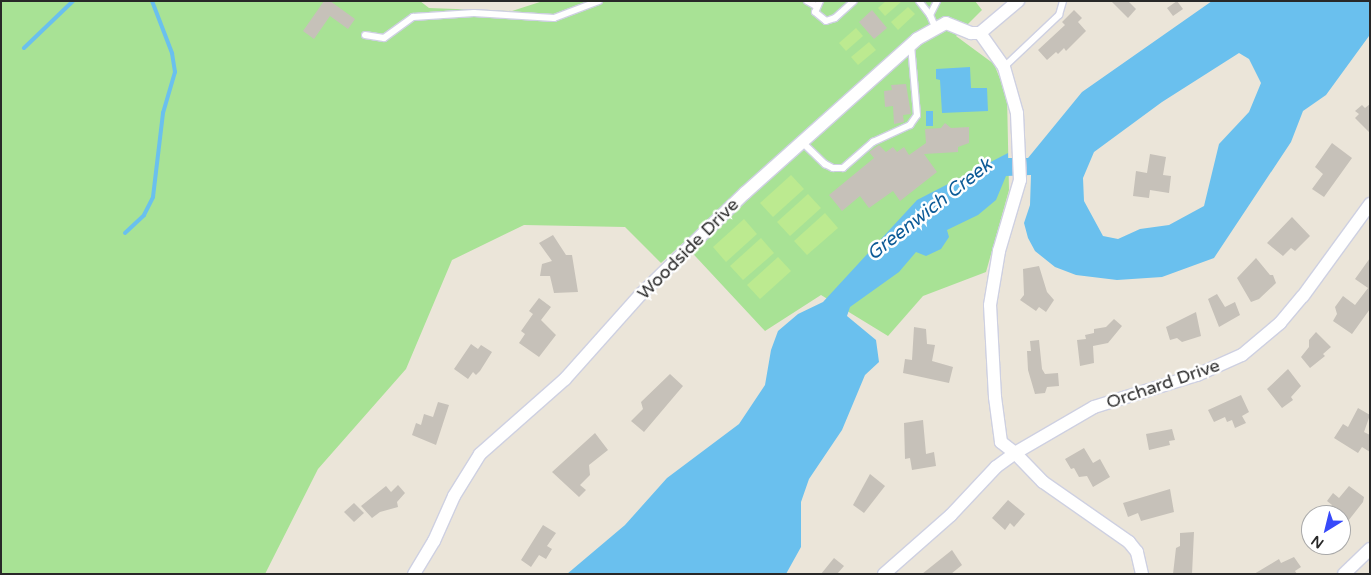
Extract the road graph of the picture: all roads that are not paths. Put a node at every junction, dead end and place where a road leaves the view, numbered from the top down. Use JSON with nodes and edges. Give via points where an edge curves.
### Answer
{"nodes":[{"id":1,"x":600,"y":1,"type":"edge"},
{"id":2,"x":807,"y":1,"type":"edge"},
{"id":3,"x":854,"y":1,"type":"edge"},
{"id":4,"x":919,"y":1,"type":"edge"},
{"id":5,"x":937,"y":1,"type":"edge"},
{"id":6,"x":1018,"y":1,"type":"edge"},
{"id":7,"x":1063,"y":1,"type":"edge"},
{"id":8,"x":818,"y":4,"type":"edge"},
{"id":9,"x":932,"y":21,"type":"junction"},
{"id":10,"x":980,"y":33,"type":"junction"},
{"id":11,"x":365,"y":34,"type":"dead end"},
{"id":12,"x":911,"y":45,"type":"junction"},
{"id":13,"x":1004,"y":66,"type":"junction"},
{"id":14,"x":801,"y":141,"type":"junction"},
{"id":15,"x":1370,"y":204,"type":"edge"},
{"id":16,"x":1015,"y":453,"type":"junction"},
{"id":17,"x":1370,"y":549,"type":"edge"},
{"id":18,"x":414,"y":574,"type":"edge"},
{"id":19,"x":884,"y":574,"type":"edge"},
{"id":20,"x":1142,"y":574,"type":"edge"},
{"id":21,"x":1344,"y":574,"type":"edge"}],
"edges":[{"from":1,"to":11,"type":"lane","via":[[554,18],[474,13],[413,17],[384,38]]},
{"from":2,"to":8,"type":"lane"},
{"from":3,"to":8,"type":"lane","via":[[826,22],[816,15]]},
{"from":4,"to":9,"type":"lane"},
{"from":5,"to":9,"type":"lane"},
{"from":6,"to":10,"type":"street"},
{"from":7,"to":13,"type":"lane","via":[[1059,15]]},
{"from":9,"to":10,"type":"street"},
{"from":9,"to":12,"type":"street","name":"Woodside Drive"},
{"from":10,"to":13,"type":"street"},
{"from":12,"to":14,"type":"street","name":"Woodside Drive"},
{"from":12,"to":14,"type":"lane","via":[[917,115],[910,125],[873,142],[843,168],[825,164]]},
{"from":13,"to":16,"type":"street","via":[[1017,113],[1020,180],[999,251],[990,305],[1001,442]]},
{"from":14,"to":18,"type":"street","name":"Woodside Drive","via":[[655,281],[565,379],[480,454]]},
{"from":15,"to":16,"type":"street","name":"Orchard Drive","via":[[1303,296],[1280,323],[1242,355],[1197,375],[1094,407]]},
{"from":16,"to":19,"type":"street","name":"Orchard Drive","via":[[996,467],[951,515]]},
{"from":16,"to":20,"type":"street","via":[[1043,482],[1129,542],[1137,552]]},
{"from":17,"to":21,"type":"street"}]}
